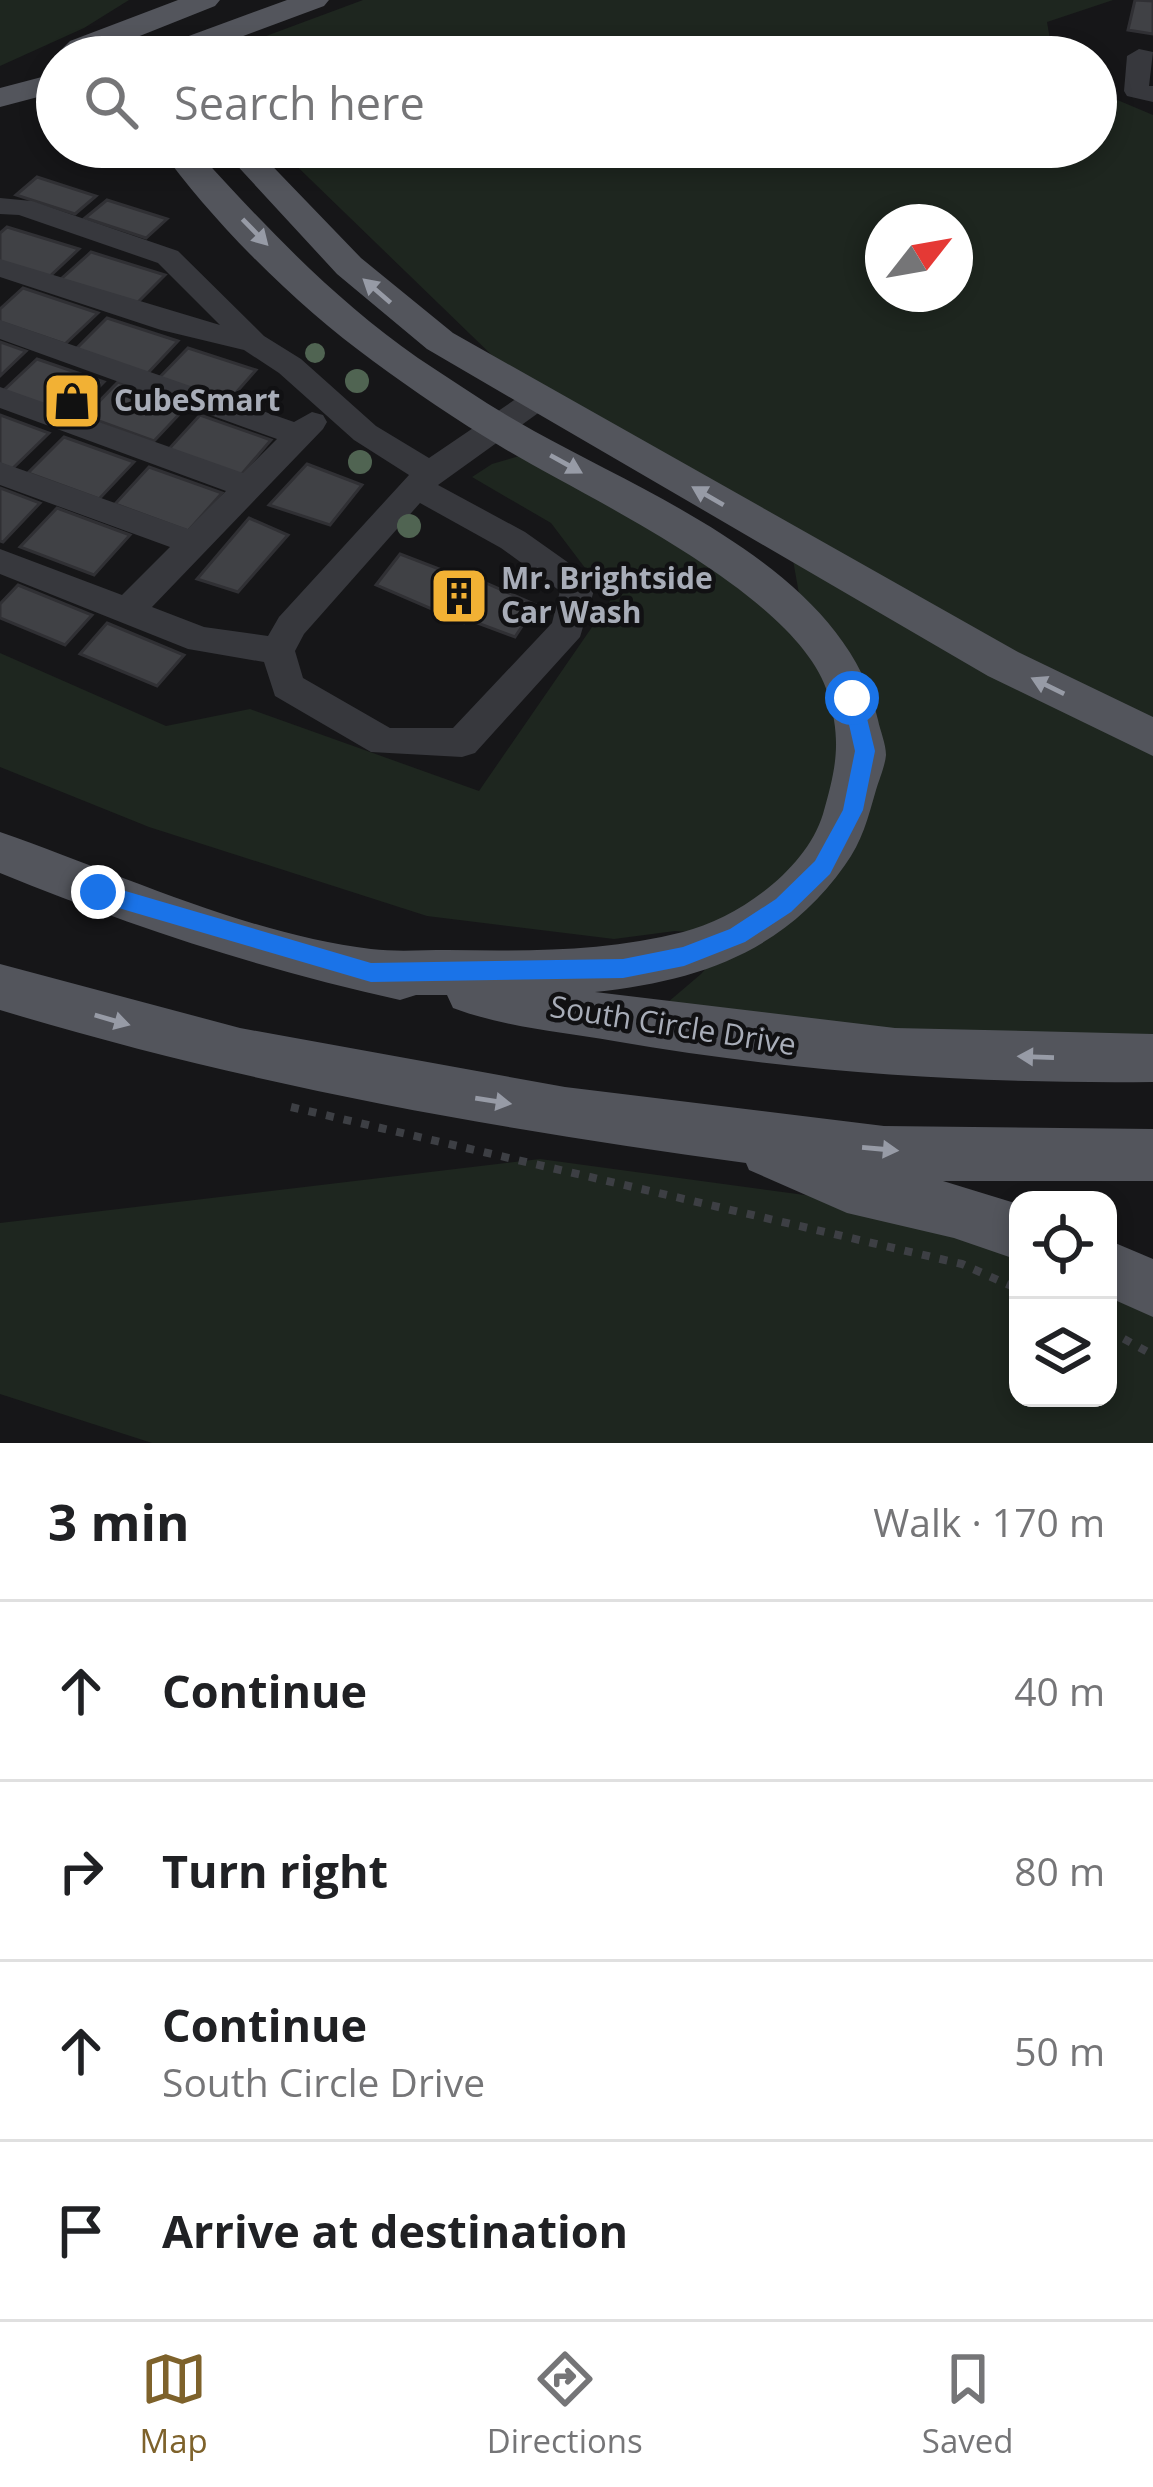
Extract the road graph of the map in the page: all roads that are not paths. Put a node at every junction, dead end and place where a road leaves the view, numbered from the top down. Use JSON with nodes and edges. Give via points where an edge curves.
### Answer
{"nodes":[{"id":1,"x":205,"y":0,"type":"edge"},
{"id":2,"x":314,"y":0,"type":"edge"},
{"id":3,"x":131,"y":36,"type":"edge"},
{"id":4,"x":216,"y":36,"type":"edge"},
{"id":5,"x":1153,"y":59,"type":"edge"},
{"id":6,"x":36,"y":84,"type":"edge"},
{"id":7,"x":1153,"y":94,"type":"edge"},
{"id":8,"x":0,"y":98,"type":"edge"},
{"id":9,"x":195,"y":168,"type":"edge"},
{"id":10,"x":256,"y":168,"type":"edge"},
{"id":11,"x":0,"y":206,"type":"edge"},
{"id":12,"x":0,"y":268,"type":"edge"},
{"id":13,"x":0,"y":329,"type":"edge"},
{"id":14,"x":254,"y":343,"type":"junction"},
{"id":15,"x":0,"y":398,"type":"edge"},
{"id":16,"x":537,"y":399,"type":"junction"},
{"id":17,"x":331,"y":402,"type":"junction"},
{"id":18,"x":502,"y":428,"type":"junction"},
{"id":19,"x":299,"y":434,"type":"junction"},
{"id":20,"x":0,"y":472,"type":"edge"},
{"id":21,"x":423,"y":480,"type":"junction"},
{"id":22,"x":248,"y":487,"type":"junction"},
{"id":23,"x":193,"y":543,"type":"junction"},
{"id":24,"x":0,"y":561,"type":"edge"},
{"id":25,"x":127,"y":611,"type":"junction"},
{"id":26,"x":278,"y":651,"type":"junction"},
{"id":27,"x":1153,"y":738,"type":"edge"},
{"id":28,"x":0,"y":852,"type":"edge"},
{"id":29,"x":371,"y":972,"type":"junction"},
{"id":30,"x":0,"y":987,"type":"edge"},
{"id":31,"x":1153,"y":1058,"type":"edge"},
{"id":32,"x":727,"y":1135,"type":"junction"},
{"id":33,"x":1153,"y":1155,"type":"edge"},
{"id":34,"x":1009,"y":1229,"type":"edge"},
{"id":35,"x":1117,"y":1272,"type":"edge"},
{"id":36,"x":1153,"y":1288,"type":"edge"}],
"edges":[{"from":1,"to":3,"type":"main road"},
{"from":2,"to":4,"type":"main road"},
{"from":5,"to":7,"type":"street","via":[[1138,56],[1136,91]]},
{"from":6,"to":8,"type":"main road"},
{"from":9,"to":18,"type":"main road","one_way":true,"via":[[320,300]]},
{"from":16,"to":10,"type":"main road","one_way":true,"via":[[391,303]]},
{"from":11,"to":14,"type":"street","via":[[168,257]]},
{"from":12,"to":14,"type":"street"},
{"from":13,"to":19,"type":"street"},
{"from":14,"to":17,"type":"street"},
{"from":15,"to":22,"type":"street"},
{"from":16,"to":18,"type":"street"},
{"from":27,"to":16,"type":"main road","one_way":true,"via":[[1003,664]]},
{"from":17,"to":19,"type":"street"},
{"from":17,"to":21,"type":"street"},
{"from":18,"to":21,"type":"street"},
{"from":18,"to":29,"type":"main road","one_way":true,"via":[[718,550],[782,599],[825,648],[852,698],[865,751],[853,810],[823,868],[784,906],[684,956],[623,969]]},
{"from":19,"to":22,"type":"street"},
{"from":20,"to":23,"type":"street"},
{"from":21,"to":26,"type":"street","via":[[291,626]]},
{"from":21,"to":26,"type":"street","via":[[578,587],[568,628],[462,742],[384,742],[288,686]]},
{"from":22,"to":23,"type":"street"},
{"from":23,"to":25,"type":"street"},
{"from":24,"to":25,"type":"street"},
{"from":25,"to":26,"type":"street","via":[[200,640]]},
{"from":28,"to":29,"type":"main road","name":"South Circle Drive","via":[[119,899]]},
{"from":31,"to":29,"type":"main road","name":"South Circle Drive","one_way":true,"via":[[843,1050],[640,1026]]},
{"from":30,"to":32,"type":"main road","one_way":true,"via":[[188,1041],[366,1080]]},
{"from":32,"to":33,"type":"main road","one_way":true,"via":[[958,1156]]},
{"from":32,"to":34,"type":"main road","via":[[847,1186]]},
{"from":35,"to":36,"type":"main road"}]}
